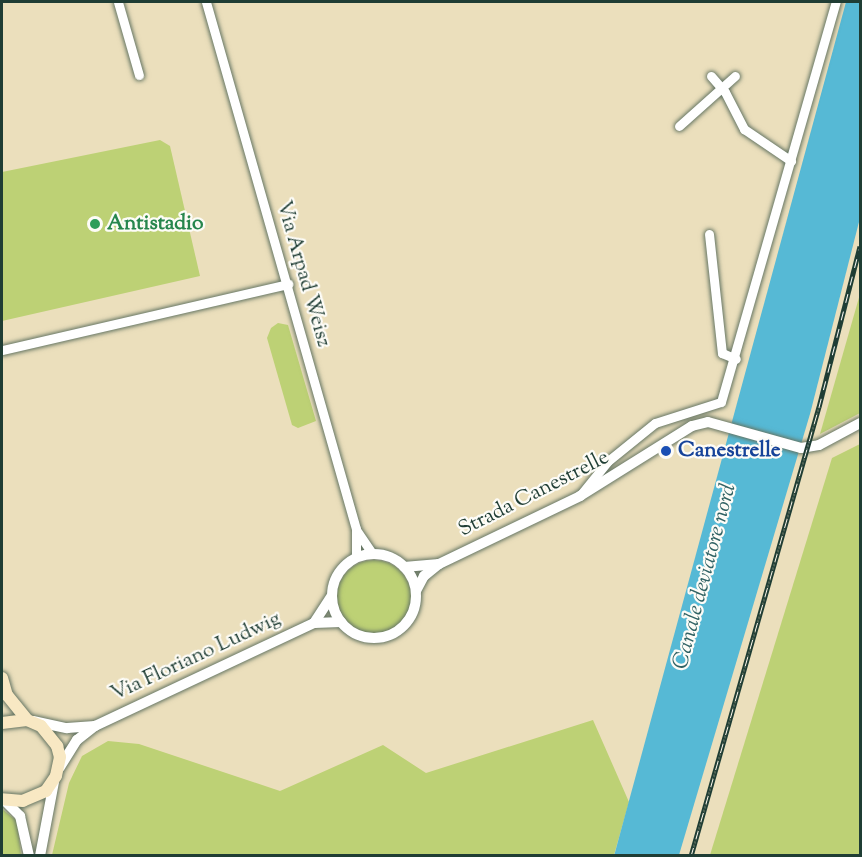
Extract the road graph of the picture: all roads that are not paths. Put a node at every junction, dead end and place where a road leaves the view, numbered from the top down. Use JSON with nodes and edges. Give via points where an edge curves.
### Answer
{"nodes":[{"id":1,"x":118,"y":2,"type":"edge"},
{"id":2,"x":206,"y":2,"type":"edge"},
{"id":3,"x":836,"y":2,"type":"edge"},
{"id":4,"x":139,"y":75,"type":"dead end"},
{"id":5,"x":711,"y":76,"type":"dead end"},
{"id":6,"x":735,"y":76,"type":"dead end"},
{"id":7,"x":720,"y":88,"type":"junction"},
{"id":8,"x":679,"y":126,"type":"dead end"},
{"id":9,"x":791,"y":161,"type":"junction"},
{"id":10,"x":709,"y":234,"type":"dead end"},
{"id":11,"x":288,"y":284,"type":"junction"},
{"id":12,"x":2,"y":350,"type":"edge"},
{"id":13,"x":736,"y":358,"type":"junction"},
{"id":14,"x":861,"y":423,"type":"edge"},
{"id":15,"x":580,"y":496,"type":"junction"},
{"id":16,"x":356,"y":529,"type":"junction"},
{"id":17,"x":372,"y":553,"type":"junction"},
{"id":18,"x":356,"y":557,"type":"junction"},
{"id":19,"x":439,"y":564,"type":"junction"},
{"id":20,"x":404,"y":567,"type":"junction"},
{"id":21,"x":416,"y":591,"type":"junction"},
{"id":22,"x":332,"y":597,"type":"junction"},
{"id":23,"x":340,"y":622,"type":"junction"},
{"id":24,"x":314,"y":623,"type":"junction"},
{"id":25,"x":2,"y":678,"type":"edge"},
{"id":26,"x":30,"y":720,"type":"junction"},
{"id":27,"x":2,"y":723,"type":"edge"},
{"id":28,"x":95,"y":726,"type":"junction"},
{"id":29,"x":59,"y":770,"type":"junction"},
{"id":30,"x":54,"y":782,"type":"junction"},
{"id":31,"x":3,"y":800,"type":"edge"},
{"id":32,"x":29,"y":855,"type":"edge"},
{"id":33,"x":40,"y":855,"type":"edge"}],
"edges":[{"from":1,"to":4,"type":"street"},
{"from":2,"to":11,"type":"street","name":"Via Arpad Weisz"},
{"from":3,"to":9,"type":"street"},
{"from":5,"to":7,"type":"street"},
{"from":6,"to":7,"type":"street"},
{"from":7,"to":8,"type":"street"},
{"from":7,"to":9,"type":"street","via":[[744,129]]},
{"from":9,"to":13,"type":"street"},
{"from":10,"to":13,"type":"street","via":[[722,353]]},
{"from":11,"to":12,"type":"street"},
{"from":11,"to":16,"type":"street","name":"Via Arpad Weisz"},
{"from":13,"to":15,"type":"street","via":[[721,402],[655,423],[608,461]]},
{"from":14,"to":15,"type":"street","name":"Strada Canestrelle","via":[[819,445],[801,448],[708,422],[676,434]]},
{"from":15,"to":19,"type":"street","name":"Strada Canestrelle"},
{"from":16,"to":17,"type":"street"},
{"from":16,"to":18,"type":"street","name":"Via Arpad Weisz"},
{"from":17,"to":18,"type":"street"},
{"from":17,"to":20,"type":"street","via":[[394,559]]},
{"from":18,"to":22,"type":"street","via":[[336,576]]},
{"from":19,"to":20,"type":"street","name":"Strada Canestrelle"},
{"from":19,"to":21,"type":"street","name":"Strada Canestrelle","via":[[424,576]]},
{"from":20,"to":21,"type":"street"},
{"from":21,"to":23,"type":"street","via":[[413,613],[406,624],[387,636],[367,638]]},
{"from":22,"to":23,"type":"street"},
{"from":22,"to":24,"type":"street","name":"Via Floriano Ludwig"},
{"from":23,"to":24,"type":"street","name":"Via Floriano Ludwig"},
{"from":24,"to":28,"type":"street","name":"Via Floriano Ludwig"},
{"from":25,"to":26,"type":"main road","via":[[8,695]]},
{"from":26,"to":27,"type":"main road"},
{"from":26,"to":28,"type":"street","via":[[67,728]]},
{"from":26,"to":29,"type":"main road","via":[[50,734],[57,746]]},
{"from":28,"to":29,"type":"street","via":[[77,740]]},
{"from":29,"to":30,"type":"main road"},
{"from":30,"to":31,"type":"main road","via":[[35,798]]},
{"from":30,"to":33,"type":"street"},
{"from":31,"to":32,"type":"street","via":[[20,816]]}]}
